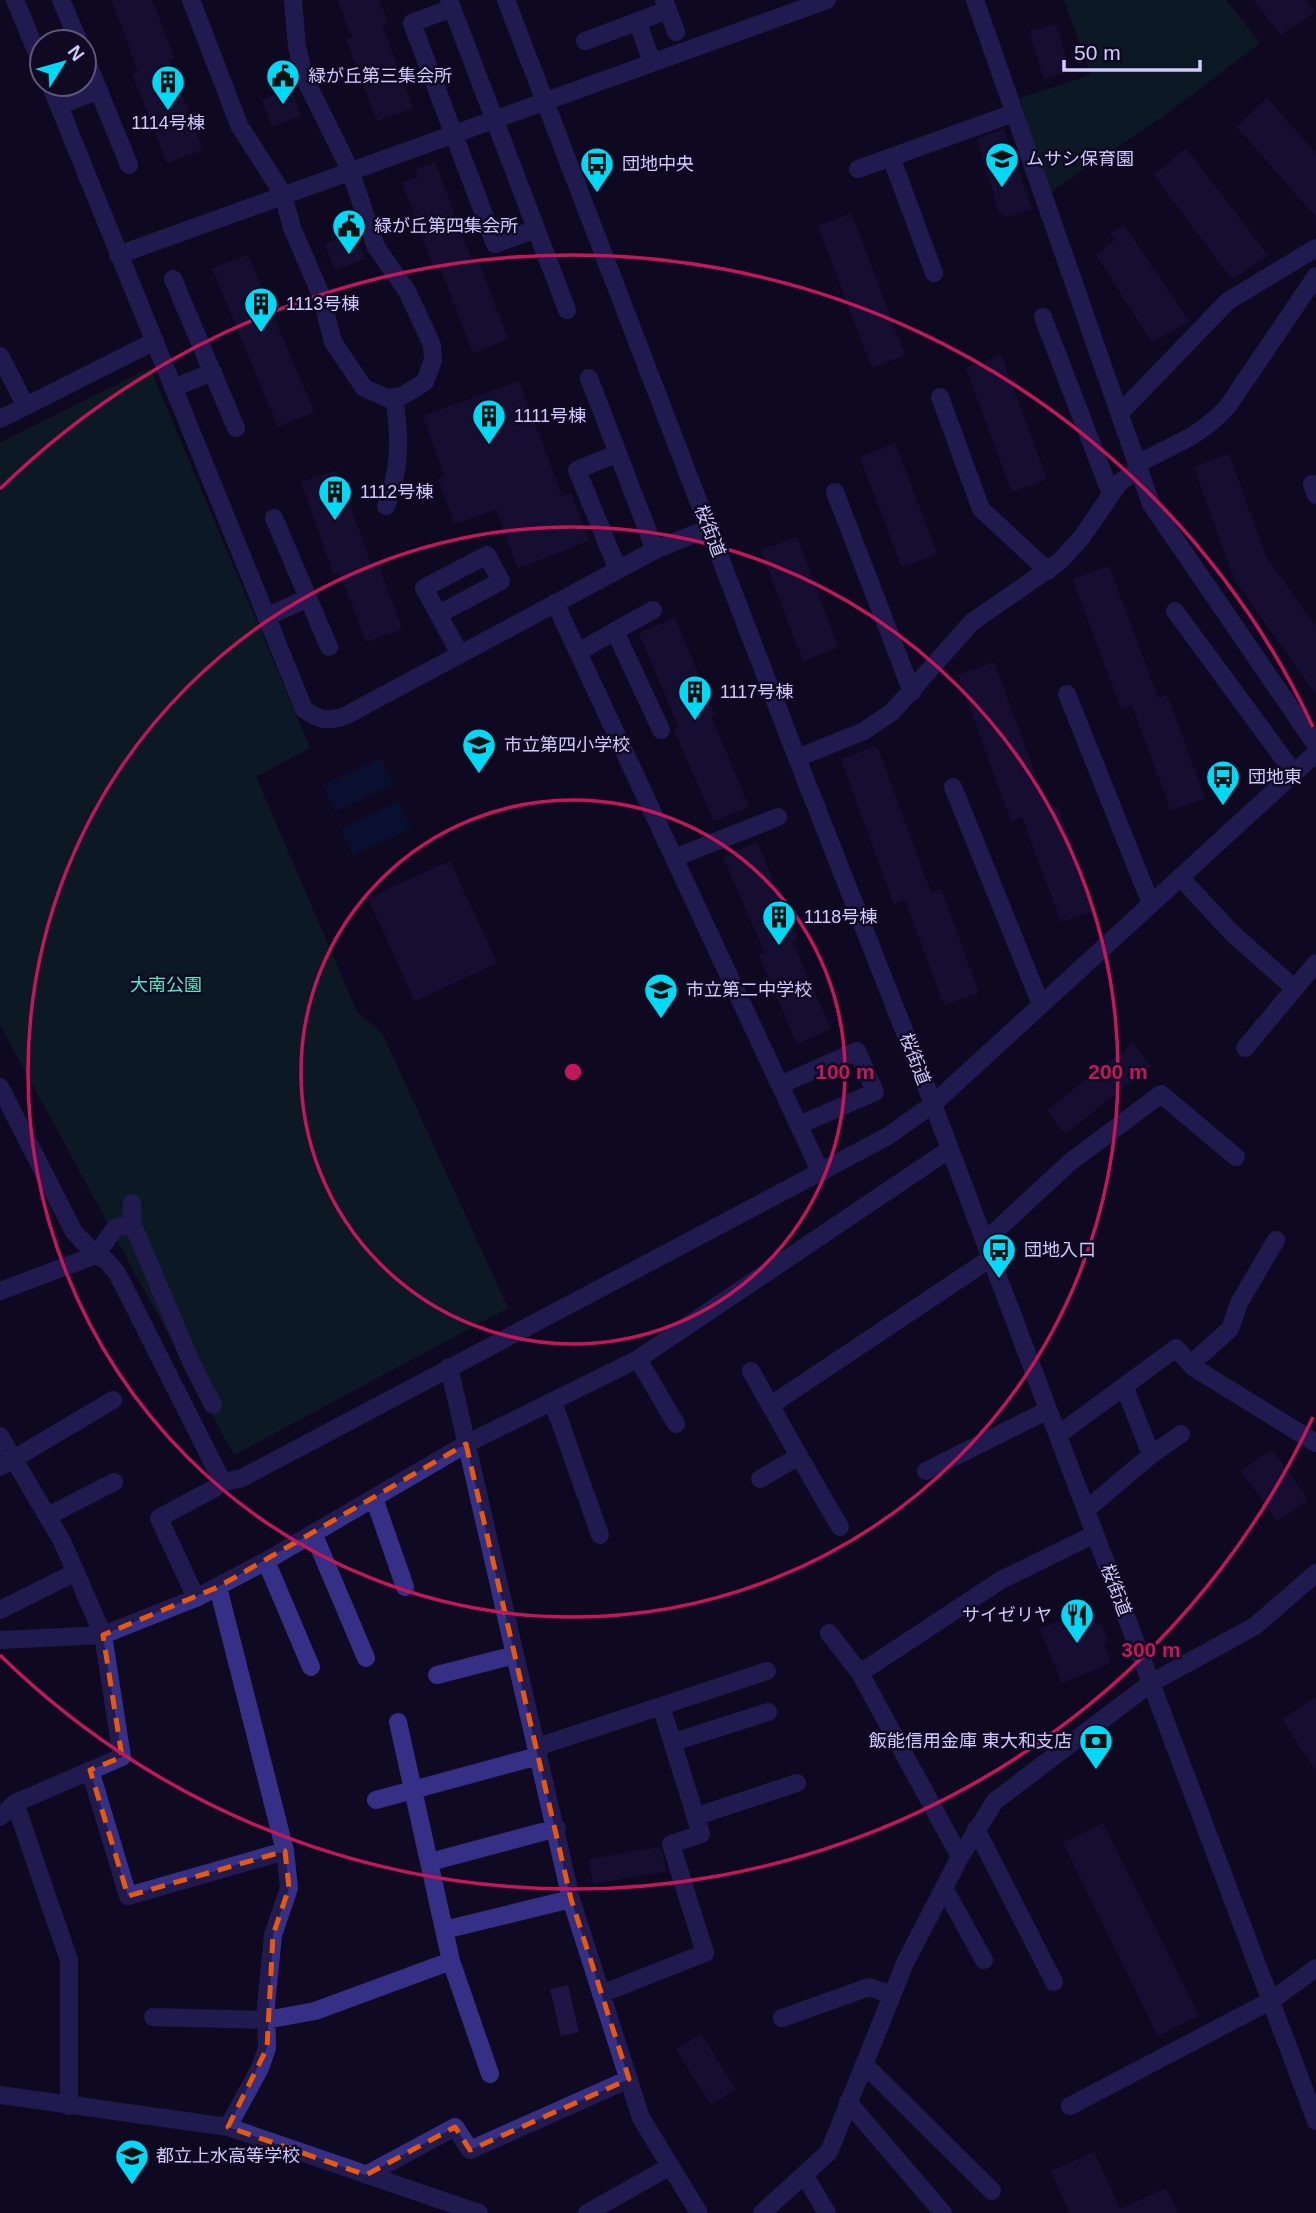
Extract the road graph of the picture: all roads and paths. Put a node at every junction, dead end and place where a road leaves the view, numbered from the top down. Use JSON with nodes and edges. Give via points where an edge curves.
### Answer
{"nodes":[{"id":1,"x":15,"y":0,"type":"edge"},
{"id":2,"x":61,"y":0,"type":"edge"},
{"id":3,"x":191,"y":0,"type":"edge"},
{"id":4,"x":293,"y":0,"type":"edge"},
{"id":5,"x":506,"y":0,"type":"edge"},
{"id":6,"x":975,"y":0,"type":"edge"},
{"id":7,"x":823,"y":1,"type":"edge"},
{"id":8,"x":450,"y":4,"type":"edge"},
{"id":9,"x":666,"y":5,"type":"edge"},
{"id":10,"x":637,"y":21,"type":"junction"},
{"id":11,"x":73,"y":28,"type":"edge"},
{"id":12,"x":28,"y":31,"type":"edge"},
{"id":13,"x":676,"y":32,"type":"dead end"},
{"id":14,"x":585,"y":41,"type":"dead end"},
{"id":15,"x":652,"y":62,"type":"junction"},
{"id":16,"x":99,"y":90,"type":"joint"},
{"id":17,"x":56,"y":98,"type":"edge"},
{"id":18,"x":545,"y":100,"type":"junction"},
{"id":19,"x":59,"y":106,"type":"junction"},
{"id":20,"x":1014,"y":113,"type":"junction"},
{"id":21,"x":495,"y":118,"type":"junction"},
{"id":22,"x":453,"y":134,"type":"junction"},
{"id":23,"x":891,"y":157,"type":"junction"},
{"id":24,"x":130,"y":164,"type":"dead end"},
{"id":25,"x":858,"y":169,"type":"dead end"},
{"id":26,"x":350,"y":170,"type":"junction"},
{"id":27,"x":283,"y":194,"type":"junction"},
{"id":28,"x":537,"y":229,"type":"junction"},
{"id":29,"x":1316,"y":248,"type":"edge"},
{"id":30,"x":118,"y":255,"type":"junction"},
{"id":31,"x":934,"y":273,"type":"dead end"},
{"id":32,"x":1316,"y":276,"type":"edge"},
{"id":33,"x":173,"y":279,"type":"dead end"},
{"id":34,"x":566,"y":310,"type":"dead end"},
{"id":35,"x":1043,"y":317,"type":"dead end"},
{"id":36,"x":155,"y":341,"type":"junction"},
{"id":37,"x":0,"y":356,"type":"edge"},
{"id":38,"x":212,"y":372,"type":"junction"},
{"id":39,"x":589,"y":378,"type":"dead end"},
{"id":40,"x":173,"y":388,"type":"junction"},
{"id":41,"x":394,"y":397,"type":"junction"},
{"id":42,"x":940,"y":397,"type":"dead end"},
{"id":43,"x":26,"y":406,"type":"junction"},
{"id":44,"x":1120,"y":413,"type":"junction"},
{"id":45,"x":0,"y":419,"type":"edge"},
{"id":46,"x":236,"y":428,"type":"dead end"},
{"id":47,"x":618,"y":453,"type":"junction"},
{"id":48,"x":1138,"y":466,"type":"junction"},
{"id":49,"x":835,"y":492,"type":"dead end"},
{"id":50,"x":1111,"y":494,"type":"junction"},
{"id":51,"x":386,"y":506,"type":"dead end"},
{"id":52,"x":274,"y":518,"type":"dead end"},
{"id":53,"x":709,"y":528,"type":"junction"},
{"id":54,"x":655,"y":550,"type":"junction"},
{"id":55,"x":618,"y":570,"type":"junction"},
{"id":56,"x":1048,"y":571,"type":"junction"},
{"id":57,"x":308,"y":598,"type":"junction"},
{"id":58,"x":555,"y":603,"type":"junction"},
{"id":59,"x":653,"y":610,"type":"dead end"},
{"id":60,"x":1175,"y":611,"type":"dead end"},
{"id":61,"x":439,"y":614,"type":"dead end"},
{"id":62,"x":265,"y":617,"type":"junction"},
{"id":63,"x":615,"y":631,"type":"junction"},
{"id":64,"x":328,"y":647,"type":"dead end"},
{"id":65,"x":578,"y":652,"type":"junction"},
{"id":66,"x":460,"y":654,"type":"junction"},
{"id":67,"x":912,"y":692,"type":"junction"},
{"id":68,"x":1067,"y":694,"type":"dead end"},
{"id":69,"x":661,"y":730,"type":"dead end"},
{"id":70,"x":1316,"y":745,"type":"edge"},
{"id":71,"x":1316,"y":752,"type":"edge"},
{"id":72,"x":797,"y":758,"type":"junction"},
{"id":73,"x":1294,"y":773,"type":"junction"},
{"id":74,"x":953,"y":787,"type":"dead end"},
{"id":75,"x":778,"y":817,"type":"dead end"},
{"id":76,"x":674,"y":858,"type":"junction"},
{"id":77,"x":1180,"y":877,"type":"junction"},
{"id":78,"x":1151,"y":904,"type":"junction"},
{"id":79,"x":1316,"y":963,"type":"edge"},
{"id":80,"x":1294,"y":988,"type":"junction"},
{"id":81,"x":1041,"y":1005,"type":"junction"},
{"id":82,"x":1245,"y":1048,"type":"dead end"},
{"id":83,"x":780,"y":1085,"type":"junction"},
{"id":84,"x":0,"y":1087,"type":"edge"},
{"id":85,"x":933,"y":1104,"type":"junction"},
{"id":86,"x":799,"y":1125,"type":"junction"},
{"id":87,"x":950,"y":1149,"type":"junction"},
{"id":88,"x":1236,"y":1157,"type":"dead end"},
{"id":89,"x":821,"y":1173,"type":"junction"},
{"id":90,"x":132,"y":1203,"type":"dead end"},
{"id":91,"x":132,"y":1223,"type":"junction"},
{"id":92,"x":1276,"y":1240,"type":"dead end"},
{"id":93,"x":985,"y":1241,"type":"junction"},
{"id":94,"x":96,"y":1255,"type":"junction"},
{"id":95,"x":991,"y":1258,"type":"junction"},
{"id":96,"x":0,"y":1291,"type":"edge"},
{"id":97,"x":639,"y":1359,"type":"junction"},
{"id":98,"x":1191,"y":1364,"type":"junction"},
{"id":99,"x":449,"y":1367,"type":"junction"},
{"id":100,"x":751,"y":1371,"type":"dead end"},
{"id":101,"x":1125,"y":1388,"type":"junction"},
{"id":102,"x":113,"y":1401,"type":"dead end"},
{"id":103,"x":553,"y":1402,"type":"junction"},
{"id":104,"x":213,"y":1405,"type":"dead end"},
{"id":105,"x":771,"y":1405,"type":"junction"},
{"id":106,"x":1048,"y":1410,"type":"junction"},
{"id":107,"x":676,"y":1424,"type":"dead end"},
{"id":108,"x":1181,"y":1434,"type":"dead end"},
{"id":109,"x":1058,"y":1435,"type":"junction"},
{"id":110,"x":0,"y":1436,"type":"edge"},
{"id":111,"x":1316,"y":1443,"type":"edge"},
{"id":112,"x":466,"y":1444,"type":"junction"},
{"id":113,"x":1151,"y":1455,"type":"junction"},
{"id":114,"x":799,"y":1456,"type":"junction"},
{"id":115,"x":7,"y":1463,"type":"edge"},
{"id":116,"x":926,"y":1471,"type":"dead end"},
{"id":117,"x":221,"y":1479,"type":"junction"},
{"id":118,"x":760,"y":1479,"type":"dead end"},
{"id":119,"x":114,"y":1482,"type":"dead end"},
{"id":120,"x":374,"y":1498,"type":"junction"},
{"id":121,"x":1086,"y":1510,"type":"junction"},
{"id":122,"x":48,"y":1516,"type":"junction"},
{"id":123,"x":839,"y":1527,"type":"dead end"},
{"id":124,"x":313,"y":1533,"type":"junction"},
{"id":125,"x":1095,"y":1534,"type":"junction"},
{"id":126,"x":600,"y":1535,"type":"dead end"},
{"id":127,"x":266,"y":1561,"type":"junction"},
{"id":128,"x":76,"y":1572,"type":"junction"},
{"id":129,"x":1316,"y":1573,"type":"edge"},
{"id":130,"x":218,"y":1587,"type":"junction"},
{"id":131,"x":405,"y":1587,"type":"dead end"},
{"id":132,"x":195,"y":1598,"type":"junction"},
{"id":133,"x":0,"y":1610,"type":"edge"},
{"id":134,"x":829,"y":1633,"type":"dead end"},
{"id":135,"x":103,"y":1635,"type":"junction"},
{"id":136,"x":0,"y":1640,"type":"edge"},
{"id":137,"x":515,"y":1655,"type":"junction"},
{"id":138,"x":366,"y":1658,"type":"dead end"},
{"id":139,"x":311,"y":1667,"type":"dead end"},
{"id":140,"x":767,"y":1671,"type":"dead end"},
{"id":141,"x":860,"y":1673,"type":"junction"},
{"id":142,"x":437,"y":1675,"type":"dead end"},
{"id":143,"x":1151,"y":1684,"type":"junction"},
{"id":144,"x":661,"y":1706,"type":"junction"},
{"id":145,"x":768,"y":1712,"type":"dead end"},
{"id":146,"x":398,"y":1722,"type":"dead end"},
{"id":147,"x":674,"y":1742,"type":"junction"},
{"id":148,"x":538,"y":1751,"type":"junction"},
{"id":149,"x":90,"y":1770,"type":"junction"},
{"id":150,"x":797,"y":1783,"type":"dead end"},
{"id":151,"x":415,"y":1790,"type":"junction"},
{"id":152,"x":376,"y":1800,"type":"dead end"},
{"id":153,"x":15,"y":1803,"type":"junction"},
{"id":154,"x":697,"y":1816,"type":"junction"},
{"id":155,"x":0,"y":1817,"type":"edge"},
{"id":156,"x":557,"y":1828,"type":"junction"},
{"id":157,"x":976,"y":1829,"type":"junction"},
{"id":158,"x":285,"y":1851,"type":"junction"},
{"id":159,"x":960,"y":1857,"type":"junction"},
{"id":160,"x":430,"y":1862,"type":"junction"},
{"id":161,"x":944,"y":1888,"type":"junction"},
{"id":162,"x":571,"y":1899,"type":"junction"},
{"id":163,"x":444,"y":1930,"type":"junction"},
{"id":164,"x":984,"y":1960,"type":"dead end"},
{"id":165,"x":452,"y":1961,"type":"junction"},
{"id":166,"x":1316,"y":1968,"type":"edge"},
{"id":167,"x":1054,"y":1982,"type":"dead end"},
{"id":168,"x":601,"y":1994,"type":"junction"},
{"id":169,"x":892,"y":1995,"type":"junction"},
{"id":170,"x":1272,"y":2000,"type":"junction"},
{"id":171,"x":153,"y":2017,"type":"dead end"},
{"id":172,"x":782,"y":2018,"type":"dead end"},
{"id":173,"x":267,"y":2020,"type":"junction"},
{"id":174,"x":864,"y":2064,"type":"junction"},
{"id":175,"x":490,"y":2074,"type":"dead end"},
{"id":176,"x":629,"y":2079,"type":"junction"},
{"id":177,"x":0,"y":2095,"type":"edge"},
{"id":178,"x":848,"y":2102,"type":"junction"},
{"id":179,"x":69,"y":2106,"type":"junction"},
{"id":180,"x":1070,"y":2106,"type":"dead end"},
{"id":181,"x":1316,"y":2122,"type":"edge"},
{"id":182,"x":228,"y":2127,"type":"junction"},
{"id":183,"x":669,"y":2167,"type":"junction"},
{"id":184,"x":366,"y":2175,"type":"junction"},
{"id":185,"x":805,"y":2176,"type":"junction"},
{"id":186,"x":992,"y":2191,"type":"dead end"},
{"id":187,"x":479,"y":2213,"type":"edge"},
{"id":188,"x":587,"y":2213,"type":"edge"},
{"id":189,"x":699,"y":2213,"type":"edge"},
{"id":190,"x":762,"y":2213,"type":"edge"},
{"id":191,"x":827,"y":2213,"type":"edge"},
{"id":192,"x":943,"y":2213,"type":"edge"}],
"edges":[{"from":1,"to":12,"type":"street"},
{"from":2,"to":11,"type":"street"},
{"from":3,"to":27,"type":"street","via":[[239,125]]},
{"from":4,"to":26,"type":"street","via":[[305,79]]},
{"from":5,"to":18,"type":"street","name":"桜街道"},
{"from":6,"to":20,"type":"street"},
{"from":7,"to":15,"type":"street"},
{"from":8,"to":21,"type":"street"},
{"from":8,"to":22,"type":"street","via":[[412,23]]},
{"from":9,"to":10,"type":"street"},
{"from":9,"to":13,"type":"street"},
{"from":10,"to":14,"type":"street"},
{"from":10,"to":15,"type":"street"},
{"from":15,"to":18,"type":"street"},
{"from":16,"to":19,"type":"street"},
{"from":16,"to":24,"type":"street"},
{"from":17,"to":19,"type":"street"},
{"from":18,"to":21,"type":"street"},
{"from":18,"to":53,"type":"street","name":"桜街道"},
{"from":19,"to":30,"type":"street"},
{"from":20,"to":23,"type":"street"},
{"from":20,"to":44,"type":"street"},
{"from":21,"to":22,"type":"street"},
{"from":21,"to":28,"type":"street"},
{"from":22,"to":26,"type":"street"},
{"from":22,"to":28,"type":"street","via":[[495,244]]},
{"from":23,"to":25,"type":"street"},
{"from":23,"to":31,"type":"street"},
{"from":26,"to":27,"type":"street"},
{"from":26,"to":41,"type":"street","via":[[376,247],[407,291],[432,345],[433,360],[425,383]]},
{"from":27,"to":30,"type":"street"},
{"from":27,"to":41,"type":"street","via":[[292,228],[321,295],[333,342],[364,388]]},
{"from":28,"to":34,"type":"street"},
{"from":29,"to":44,"type":"street","via":[[1228,301]]},
{"from":30,"to":36,"type":"street"},
{"from":32,"to":48,"type":"street","via":[[1211,425]]},
{"from":33,"to":38,"type":"street"},
{"from":35,"to":50,"type":"street"},
{"from":36,"to":40,"type":"street"},
{"from":36,"to":43,"type":"street"},
{"from":37,"to":43,"type":"street"},
{"from":38,"to":40,"type":"street"},
{"from":38,"to":46,"type":"street"},
{"from":39,"to":47,"type":"street"},
{"from":40,"to":62,"type":"street"},
{"from":41,"to":51,"type":"street","via":[[399,460]]},
{"from":42,"to":56,"type":"street","via":[[981,509]]},
{"from":43,"to":45,"type":"street"},
{"from":44,"to":48,"type":"street"},
{"from":47,"to":54,"type":"street"},
{"from":47,"to":55,"type":"street","via":[[578,470]]},
{"from":48,"to":50,"type":"street"},
{"from":48,"to":70,"type":"street","via":[[1151,503]]},
{"from":49,"to":67,"type":"street"},
{"from":50,"to":56,"type":"street","via":[[1082,537]]},
{"from":52,"to":57,"type":"street"},
{"from":53,"to":54,"type":"street"},
{"from":53,"to":72,"type":"street","name":"桜街道"},
{"from":54,"to":55,"type":"street"},
{"from":55,"to":58,"type":"street"},
{"from":56,"to":67,"type":"street","via":[[972,622]]},
{"from":57,"to":62,"type":"street"},
{"from":57,"to":64,"type":"street"},
{"from":58,"to":65,"type":"street"},
{"from":58,"to":66,"type":"street"},
{"from":59,"to":63,"type":"street"},
{"from":60,"to":73,"type":"street"},
{"from":61,"to":66,"type":"street"},
{"from":62,"to":66,"type":"street","via":[[304,709],[317,719],[345,716]]},
{"from":63,"to":65,"type":"street"},
{"from":63,"to":69,"type":"street"},
{"from":65,"to":76,"type":"street"},
{"from":67,"to":72,"type":"street","via":[[864,731]]},
{"from":68,"to":78,"type":"street"},
{"from":71,"to":73,"type":"street"},
{"from":72,"to":85,"type":"street","name":"桜街道"},
{"from":73,"to":77,"type":"street"},
{"from":74,"to":81,"type":"street"},
{"from":75,"to":76,"type":"street"},
{"from":76,"to":83,"type":"street"},
{"from":77,"to":78,"type":"street"},
{"from":77,"to":80,"type":"street","via":[[1231,933]]},
{"from":78,"to":81,"type":"street"},
{"from":79,"to":80,"type":"street"},
{"from":80,"to":82,"type":"street"},
{"from":81,"to":85,"type":"street"},
{"from":83,"to":86,"type":"street"},
{"from":83,"to":86,"type":"street","via":[[857,1051],[875,1092]]},
{"from":84,"to":94,"type":"street","via":[[74,1232]]},
{"from":85,"to":87,"type":"street","name":"桜街道"},
{"from":85,"to":89,"type":"street","via":[[888,1136]]},
{"from":86,"to":89,"type":"street"},
{"from":87,"to":93,"type":"street","name":"桜街道"},
{"from":87,"to":97,"type":"street"},
{"from":88,"to":93,"type":"street","via":[[1161,1094],[1069,1163]]},
{"from":89,"to":99,"type":"street"},
{"from":90,"to":91,"type":"street"},
{"from":91,"to":94,"type":"street","via":[[115,1228]]},
{"from":91,"to":104,"type":"street"},
{"from":92,"to":98,"type":"street","via":[[1239,1303],[1230,1329]]},
{"from":93,"to":95,"type":"street","name":"桜街道"},
{"from":94,"to":96,"type":"street"},
{"from":94,"to":117,"type":"street","via":[[117,1273]]},
{"from":95,"to":105,"type":"street"},
{"from":95,"to":106,"type":"street","name":"桜街道"},
{"from":97,"to":103,"type":"street"},
{"from":97,"to":107,"type":"street"},
{"from":98,"to":101,"type":"street","via":[[1177,1348]]},
{"from":98,"to":111,"type":"street"},
{"from":99,"to":112,"type":"street"},
{"from":99,"to":117,"type":"street","via":[[250,1475],[234,1481]]},
{"from":100,"to":105,"type":"street"},
{"from":101,"to":109,"type":"street"},
{"from":101,"to":113,"type":"street"},
{"from":102,"to":115,"type":"street"},
{"from":103,"to":112,"type":"street"},
{"from":103,"to":126,"type":"street"},
{"from":105,"to":114,"type":"street"},
{"from":106,"to":109,"type":"street","name":"桜街道"},
{"from":106,"to":116,"type":"street"},
{"from":108,"to":113,"type":"street"},
{"from":109,"to":121,"type":"street","name":"桜街道"},
{"from":110,"to":115,"type":"street"},
{"from":112,"to":120,"type":"street"},
{"from":112,"to":137,"type":"street"},
{"from":113,"to":121,"type":"street"},
{"from":114,"to":118,"type":"street"},
{"from":114,"to":123,"type":"street"},
{"from":115,"to":122,"type":"street"},
{"from":117,"to":132,"type":"street","via":[[215,1488],[159,1518]]},
{"from":119,"to":122,"type":"street"},
{"from":120,"to":124,"type":"street"},
{"from":120,"to":131,"type":"street"},
{"from":121,"to":125,"type":"street","name":"桜街道"},
{"from":122,"to":128,"type":"street"},
{"from":124,"to":127,"type":"street"},
{"from":124,"to":138,"type":"street"},
{"from":125,"to":141,"type":"street","via":[[1002,1580]]},
{"from":125,"to":143,"type":"street","name":"桜街道"},
{"from":127,"to":130,"type":"street"},
{"from":127,"to":139,"type":"street"},
{"from":128,"to":133,"type":"street"},
{"from":128,"to":135,"type":"street"},
{"from":129,"to":143,"type":"street","via":[[1255,1626]]},
{"from":130,"to":132,"type":"street"},
{"from":130,"to":158,"type":"street"},
{"from":132,"to":135,"type":"street"},
{"from":134,"to":141,"type":"street"},
{"from":135,"to":136,"type":"street"},
{"from":135,"to":149,"type":"street","via":[[122,1757]]},
{"from":137,"to":142,"type":"street"},
{"from":137,"to":148,"type":"street"},
{"from":140,"to":144,"type":"street"},
{"from":141,"to":159,"type":"street"},
{"from":143,"to":157,"type":"street","via":[[1011,1787]]},
{"from":143,"to":170,"type":"street","name":"桜街道"},
{"from":144,"to":147,"type":"street"},
{"from":144,"to":148,"type":"street"},
{"from":145,"to":147,"type":"street"},
{"from":146,"to":151,"type":"street"},
{"from":147,"to":154,"type":"street"},
{"from":148,"to":151,"type":"street"},
{"from":148,"to":156,"type":"street"},
{"from":149,"to":153,"type":"street"},
{"from":149,"to":158,"type":"street","via":[[128,1896]]},
{"from":150,"to":154,"type":"street"},
{"from":151,"to":152,"type":"street"},
{"from":151,"to":160,"type":"street"},
{"from":153,"to":155,"type":"street"},
{"from":153,"to":179,"type":"street","via":[[69,1960]]},
{"from":154,"to":168,"type":"street","via":[[701,1834],[671,1844],[705,1953]]},
{"from":156,"to":160,"type":"street"},
{"from":156,"to":162,"type":"street"},
{"from":157,"to":159,"type":"street"},
{"from":157,"to":167,"type":"street"},
{"from":158,"to":173,"type":"street","via":[[289,1888],[273,1934]]},
{"from":159,"to":161,"type":"street"},
{"from":160,"to":163,"type":"street"},
{"from":161,"to":164,"type":"street"},
{"from":161,"to":169,"type":"street"},
{"from":162,"to":163,"type":"street"},
{"from":162,"to":168,"type":"street"},
{"from":163,"to":165,"type":"street"},
{"from":165,"to":173,"type":"street","via":[[315,2011]]},
{"from":165,"to":175,"type":"street"},
{"from":166,"to":170,"type":"street"},
{"from":168,"to":176,"type":"street"},
{"from":169,"to":172,"type":"street","via":[[869,1987]]},
{"from":169,"to":174,"type":"street"},
{"from":170,"to":180,"type":"street"},
{"from":170,"to":181,"type":"street","name":"桜街道"},
{"from":171,"to":173,"type":"street"},
{"from":173,"to":182,"type":"street","via":[[267,2048],[260,2068]]},
{"from":174,"to":178,"type":"street"},
{"from":174,"to":186,"type":"street"},
{"from":176,"to":183,"type":"street","via":[[641,2118]]},
{"from":176,"to":184,"type":"street","via":[[470,2150],[455,2127]]},
{"from":177,"to":179,"type":"street"},
{"from":178,"to":185,"type":"street","via":[[829,2152]]},
{"from":178,"to":192,"type":"street"},
{"from":179,"to":182,"type":"street"},
{"from":182,"to":184,"type":"street"},
{"from":183,"to":188,"type":"street"},
{"from":183,"to":189,"type":"street"},
{"from":184,"to":187,"type":"street"},
{"from":185,"to":190,"type":"street"},
{"from":185,"to":191,"type":"street"}]}
